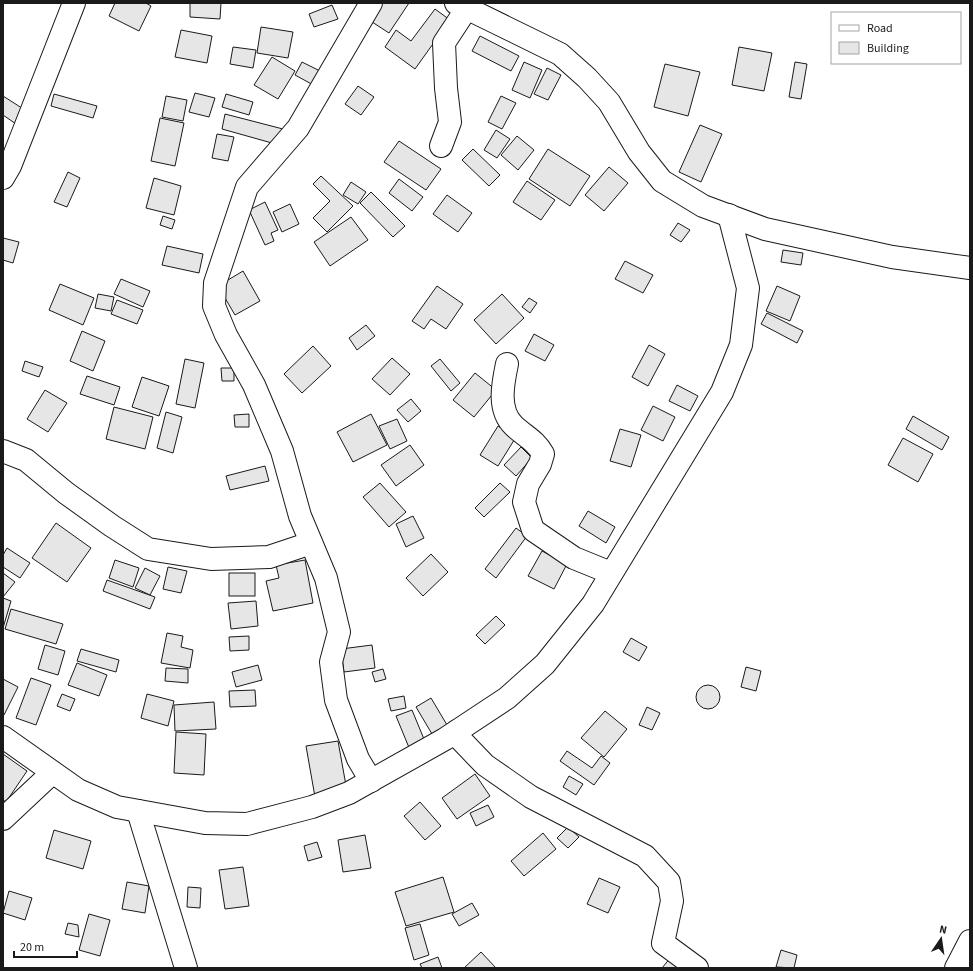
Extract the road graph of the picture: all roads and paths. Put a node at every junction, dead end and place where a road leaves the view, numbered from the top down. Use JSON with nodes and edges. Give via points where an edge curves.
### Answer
{"nodes":[{"id":1,"x":74,"y":3,"type":"edge"},
{"id":2,"x":372,"y":3,"type":"edge"},
{"id":3,"x":462,"y":6,"type":"edge"},
{"id":4,"x":441,"y":146,"type":"dead end"},
{"id":5,"x":3,"y":178,"type":"edge"},
{"id":6,"x":729,"y":215,"type":"junction"},
{"id":7,"x":970,"y":268,"type":"edge"},
{"id":8,"x":507,"y":364,"type":"dead end"},
{"id":9,"x":3,"y":451,"type":"edge"},
{"id":10,"x":311,"y":543,"type":"junction"},
{"id":11,"x":611,"y":573,"type":"junction"},
{"id":12,"x":457,"y":731,"type":"junction"},
{"id":13,"x":3,"y":737,"type":"edge"},
{"id":14,"x":52,"y":773,"type":"junction"},
{"id":15,"x":371,"y":781,"type":"junction"},
{"id":16,"x":138,"y":811,"type":"junction"},
{"id":17,"x":3,"y":819,"type":"edge"},
{"id":18,"x":970,"y":941,"type":"edge"},
{"id":19,"x":186,"y":968,"type":"edge"},
{"id":20,"x":697,"y":968,"type":"edge"},
{"id":21,"x":956,"y":968,"type":"edge"}],
"edges":[{"from":1,"to":5,"type":"street"},
{"from":2,"to":10,"type":"street","via":[[298,128],[247,187],[215,283],[214,306],[226,335],[254,385],[282,451],[300,516]]},
{"from":3,"to":4,"type":"street","via":[[444,43],[450,122]]},
{"from":3,"to":6,"type":"street","via":[[560,54],[609,102],[639,152],[662,181],[703,206]]},
{"from":6,"to":7,"type":"street","via":[[764,229],[892,257]]},
{"from":6,"to":11,"type":"street","via":[[748,288],[742,346],[722,392]]},
{"from":8,"to":11,"type":"street","via":[[503,388],[504,408],[513,425],[537,444],[543,454],[528,484],[524,502],[533,530],[574,558]]},
{"from":9,"to":10,"type":"street","via":[[26,460],[66,493],[148,549],[211,559],[269,557]]},
{"from":10,"to":15,"type":"street","via":[[326,578],[339,632],[330,662],[336,700],[358,759]]},
{"from":11,"to":12,"type":"street","via":[[593,604],[544,664],[508,698]]},
{"from":12,"to":15,"type":"street"},
{"from":12,"to":20,"type":"street","via":[[461,740],[486,765],[530,797],[645,856],[669,882],[672,901],[663,943]]},
{"from":13,"to":14,"type":"street"},
{"from":14,"to":16,"type":"street","via":[[78,790],[117,806]]},
{"from":14,"to":17,"type":"street"},
{"from":15,"to":16,"type":"street","via":[[349,793],[312,807],[246,824],[205,823]]},
{"from":16,"to":19,"type":"street"},
{"from":18,"to":21,"type":"street"}]}
